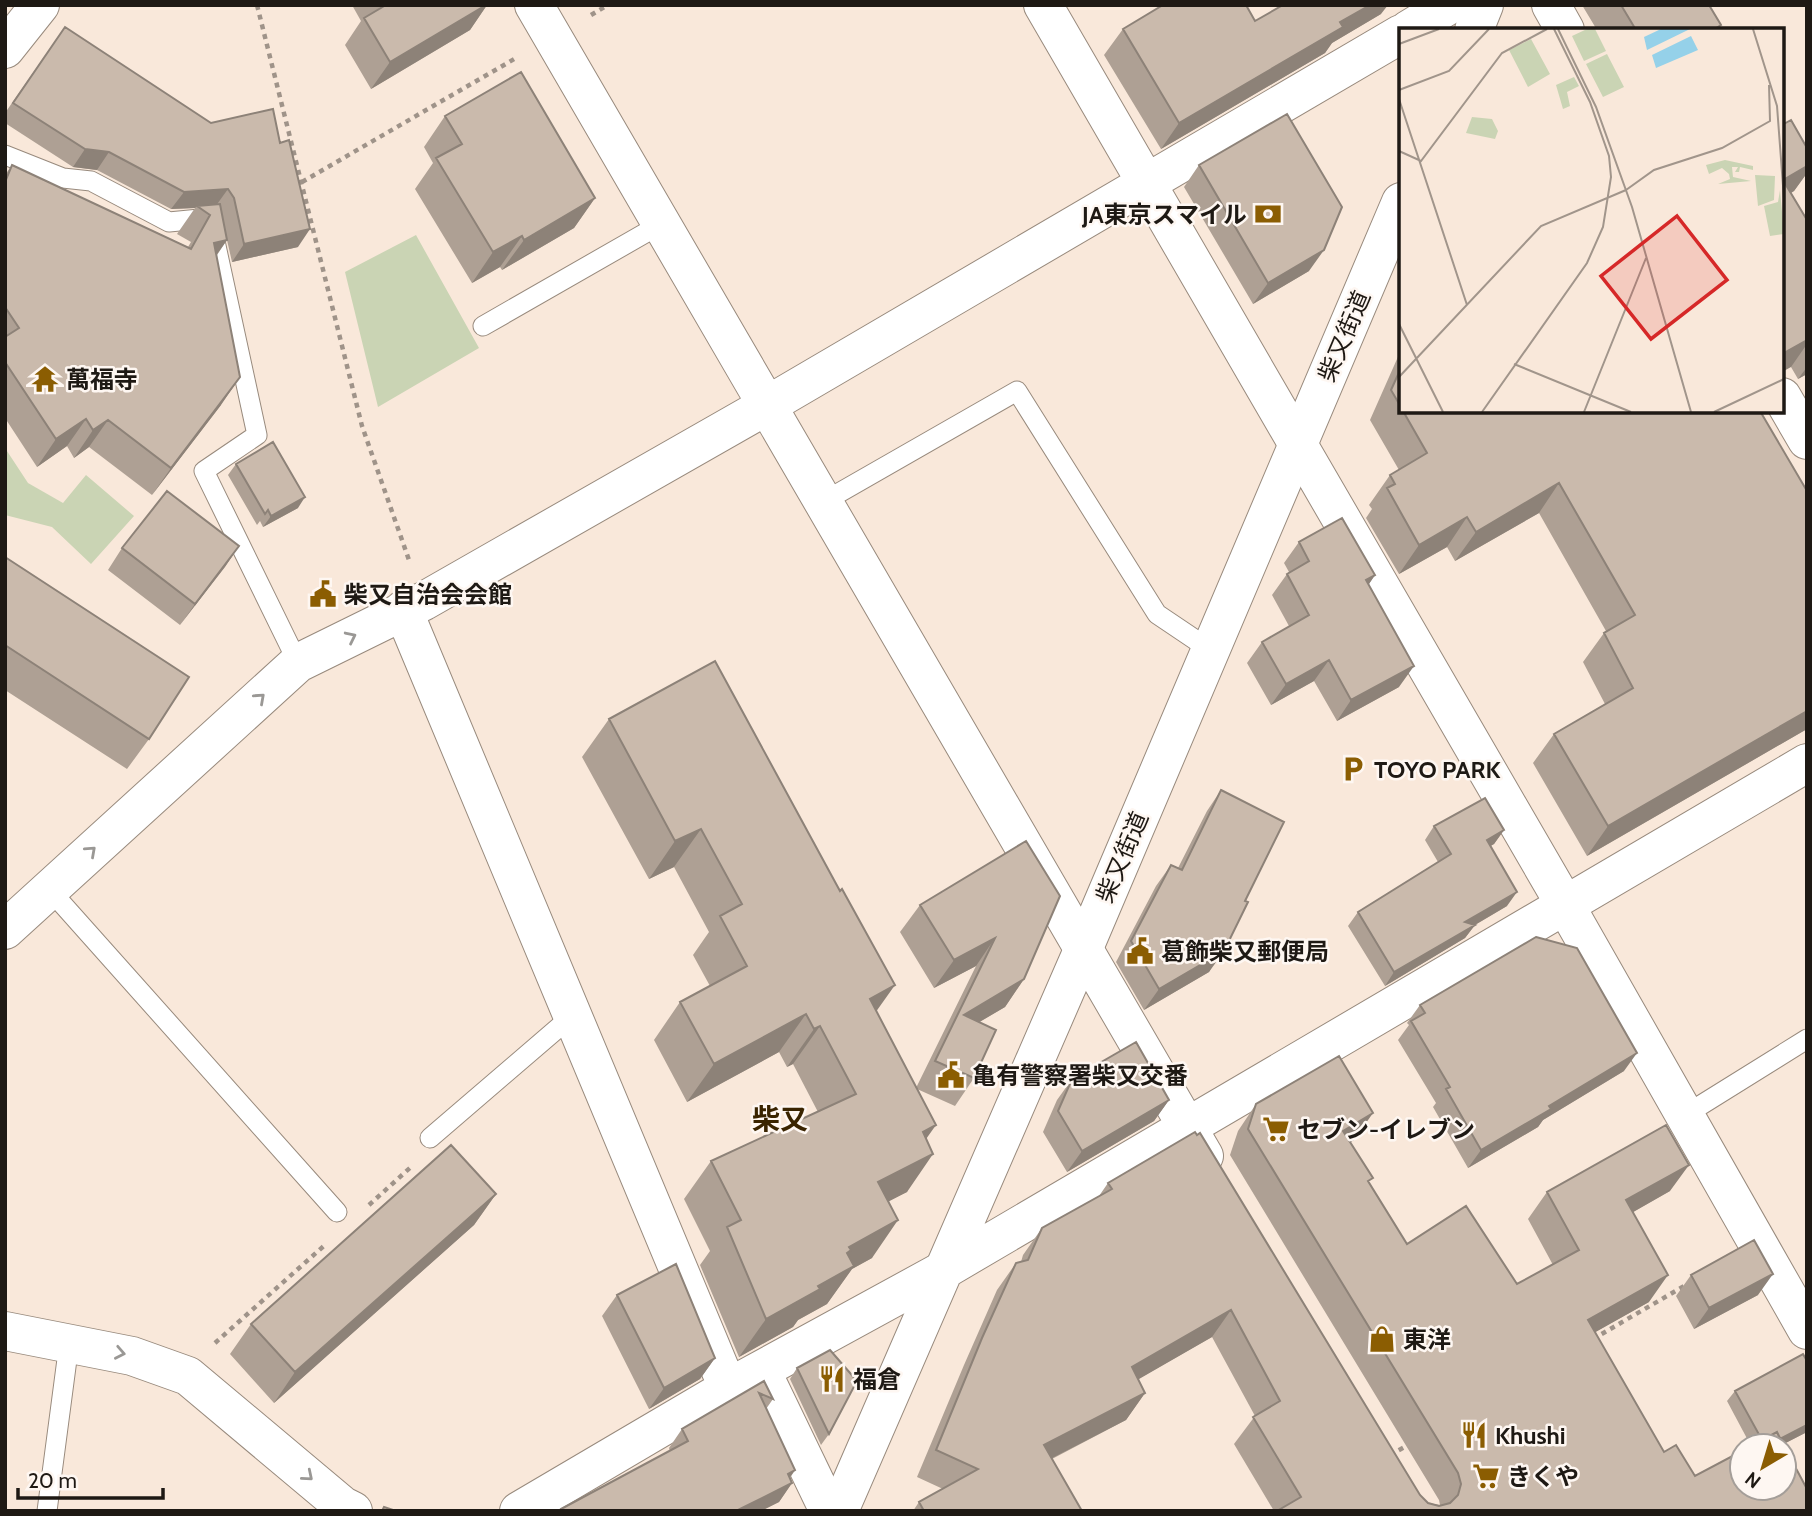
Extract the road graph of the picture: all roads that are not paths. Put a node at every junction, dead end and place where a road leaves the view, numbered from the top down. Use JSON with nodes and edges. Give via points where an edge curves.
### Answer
{"nodes":[{"id":1,"x":40,"y":5,"type":"edge"},
{"id":2,"x":1043,"y":5,"type":"edge"},
{"id":3,"x":1449,"y":5,"type":"edge"},
{"id":4,"x":1484,"y":5,"type":"edge"},
{"id":5,"x":1551,"y":5,"type":"edge"},
{"id":6,"x":543,"y":21,"type":"edge"},
{"id":7,"x":1411,"y":28,"type":"edge"},
{"id":8,"x":1475,"y":28,"type":"edge"},
{"id":9,"x":1564,"y":28,"type":"edge"},
{"id":10,"x":1399,"y":35,"type":"edge"},
{"id":11,"x":5,"y":49,"type":"edge"},
{"id":12,"x":5,"y":155,"type":"edge"},
{"id":13,"x":1147,"y":184,"type":"junction"},
{"id":14,"x":1399,"y":207,"type":"edge"},
{"id":15,"x":661,"y":224,"type":"junction"},
{"id":16,"x":483,"y":326,"type":"dead end"},
{"id":17,"x":1784,"y":400,"type":"edge"},
{"id":18,"x":766,"y":406,"type":"junction"},
{"id":19,"x":1807,"y":440,"type":"edge"},
{"id":20,"x":1298,"y":445,"type":"junction"},
{"id":21,"x":823,"y":502,"type":"junction"},
{"id":22,"x":413,"y":606,"type":"junction"},
{"id":23,"x":1209,"y":649,"type":"junction"},
{"id":24,"x":298,"y":663,"type":"junction"},
{"id":25,"x":1807,"y":763,"type":"edge"},
{"id":26,"x":49,"y":889,"type":"junction"},
{"id":27,"x":1564,"y":904,"type":"junction"},
{"id":28,"x":5,"y":930,"type":"edge"},
{"id":29,"x":1083,"y":950,"type":"junction"},
{"id":30,"x":572,"y":1016,"type":"junction"},
{"id":31,"x":1807,"y":1039,"type":"edge"},
{"id":32,"x":1685,"y":1115,"type":"junction"},
{"id":33,"x":1186,"y":1126,"type":"junction"},
{"id":34,"x":430,"y":1138,"type":"road end"},
{"id":35,"x":1222,"y":1185,"type":"edge"},
{"id":36,"x":337,"y":1212,"type":"dead end"},
{"id":37,"x":942,"y":1271,"type":"junction"},
{"id":38,"x":1807,"y":1330,"type":"edge"},
{"id":39,"x":5,"y":1331,"type":"edge"},
{"id":40,"x":69,"y":1344,"type":"junction"},
{"id":41,"x":761,"y":1370,"type":"junction"},
{"id":42,"x":728,"y":1388,"type":"junction"},
{"id":43,"x":346,"y":1509,"type":"edge"},
{"id":44,"x":47,"y":1511,"type":"edge"},
{"id":45,"x":519,"y":1511,"type":"edge"},
{"id":46,"x":829,"y":1511,"type":"edge"},
{"id":47,"x":839,"y":1511,"type":"edge"}],
"edges":[{"from":1,"to":11,"type":"street"},
{"from":2,"to":13,"type":"street"},
{"from":3,"to":7,"type":"street"},
{"from":4,"to":8,"type":"street"},
{"from":5,"to":9,"type":"street"},
{"from":6,"to":15,"type":"street"},
{"from":10,"to":13,"type":"street"},
{"from":12,"to":24,"type":"lane","via":[[64,178],[91,181],[169,222],[210,218],[257,435],[204,471]]},
{"from":13,"to":18,"type":"street"},
{"from":13,"to":20,"type":"street"},
{"from":14,"to":20,"type":"street","name":"柴又街道"},
{"from":15,"to":16,"type":"lane"},
{"from":15,"to":18,"type":"street"},
{"from":17,"to":19,"type":"street"},
{"from":18,"to":21,"type":"street"},
{"from":18,"to":22,"type":"street"},
{"from":20,"to":23,"type":"street","name":"柴又街道"},
{"from":20,"to":27,"type":"street"},
{"from":21,"to":23,"type":"lane","via":[[1017,391],[1157,614]]},
{"from":21,"to":29,"type":"street"},
{"from":24,"to":22,"type":"street","one_way":true},
{"from":22,"to":30,"type":"street"},
{"from":23,"to":29,"type":"street","name":"柴又街道"},
{"from":26,"to":24,"type":"street","one_way":true},
{"from":25,"to":27,"type":"street"},
{"from":26,"to":28,"type":"street"},
{"from":26,"to":36,"type":"lane"},
{"from":27,"to":32,"type":"street"},
{"from":27,"to":33,"type":"street"},
{"from":29,"to":33,"type":"street"},
{"from":29,"to":37,"type":"street","name":"柴又街道"},
{"from":30,"to":34,"type":"lane"},
{"from":30,"to":42,"type":"street"},
{"from":31,"to":32,"type":"lane"},
{"from":32,"to":38,"type":"street"},
{"from":33,"to":35,"type":"street"},
{"from":33,"to":37,"type":"street"},
{"from":37,"to":41,"type":"street"},
{"from":37,"to":47,"type":"street","name":"柴又街道"},
{"from":39,"to":40,"type":"street"},
{"from":40,"to":43,"type":"street","one_way":true,"via":[[132,1356],[188,1376]]},
{"from":40,"to":44,"type":"lane"},
{"from":41,"to":42,"type":"street"},
{"from":41,"to":46,"type":"street"},
{"from":42,"to":45,"type":"street"}]}
